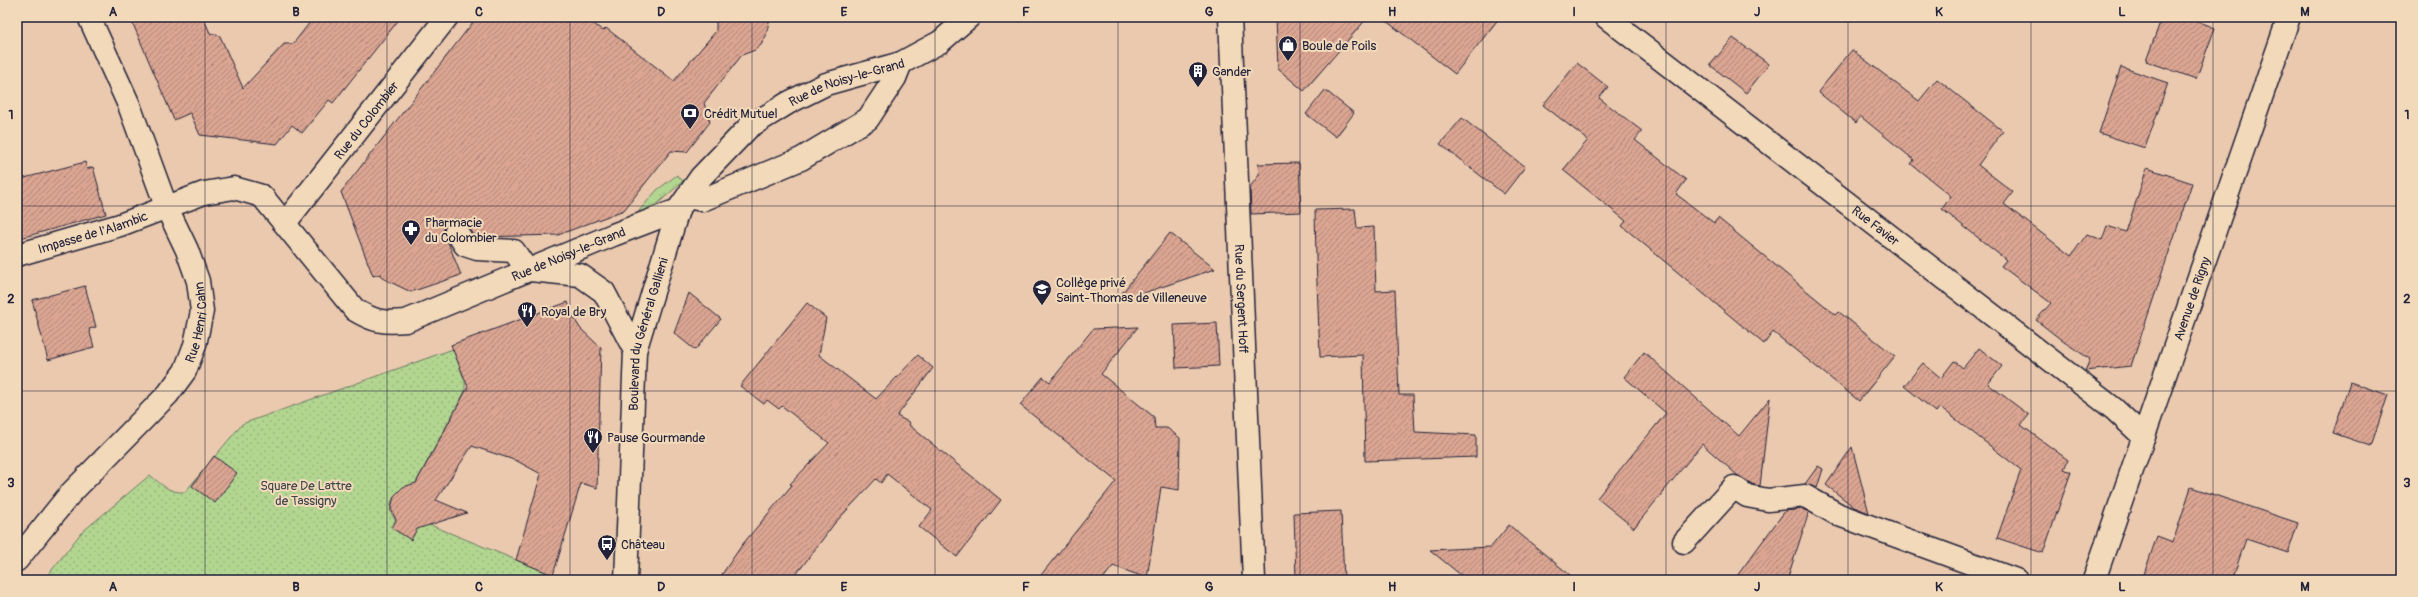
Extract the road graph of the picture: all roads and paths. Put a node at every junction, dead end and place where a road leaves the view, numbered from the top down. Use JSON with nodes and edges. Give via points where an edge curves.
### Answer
{"nodes":[{"id":1,"x":89,"y":17,"type":"edge"},
{"id":2,"x":447,"y":17,"type":"edge"},
{"id":3,"x":969,"y":17,"type":"edge"},
{"id":4,"x":1230,"y":17,"type":"edge"},
{"id":5,"x":1606,"y":17,"type":"edge"},
{"id":6,"x":2289,"y":17,"type":"edge"},
{"id":7,"x":901,"y":63,"type":"junction"},
{"id":8,"x":683,"y":204,"type":"junction"},
{"id":9,"x":166,"y":206,"type":"junction"},
{"id":10,"x":285,"y":223,"type":"junction"},
{"id":11,"x":456,"y":231,"type":"dead end"},
{"id":12,"x":17,"y":255,"type":"edge"},
{"id":13,"x":527,"y":270,"type":"junction"},
{"id":14,"x":635,"y":351,"type":"junction"},
{"id":15,"x":2144,"y":437,"type":"junction"},
{"id":16,"x":1684,"y":542,"type":"dead end"},
{"id":17,"x":17,"y":560,"type":"edge"},
{"id":18,"x":626,"y":580,"type":"edge"},
{"id":19,"x":1254,"y":580,"type":"edge"},
{"id":20,"x":2016,"y":580,"type":"edge"},
{"id":21,"x":2094,"y":580,"type":"edge"}],
"edges":[{"from":1,"to":9,"type":"street","name":"Rue Henri Cahn","via":[[129,105]]},
{"from":2,"to":10,"type":"street","name":"Rue du Colombier"},
{"from":3,"to":7,"type":"street","name":"Rue de Noisy-le-Grand","via":[[940,42]]},
{"from":4,"to":19,"type":"street","name":"Rue du Sergent Hoff"},
{"from":5,"to":15,"type":"street","name":"Rue Favier","via":[[2114,409]]},
{"from":6,"to":15,"type":"street","name":"Avenue de Rigny"},
{"from":7,"to":8,"type":"street","name":"Rue de Noisy-le-Grand","via":[[826,84],[749,127],[701,177]]},
{"from":7,"to":8,"type":"street","via":[[895,78],[868,119],[801,159],[702,200]]},
{"from":8,"to":13,"type":"street","name":"Rue de Noisy-le-Grand"},
{"from":8,"to":14,"type":"street","name":"Boulevard du Général Gallieni"},
{"from":9,"to":10,"type":"street","name":"Rue de Noisy-le-Grand","via":[[204,193],[234,188],[262,196]]},
{"from":9,"to":12,"type":"street","name":"Impasse de l'Alambic","via":[[120,225]]},
{"from":9,"to":17,"type":"street","name":"Rue Henri Cahn","via":[[187,250],[198,281],[202,311],[195,345],[185,372],[168,394],[70,494]]},
{"from":10,"to":13,"type":"street","name":"Rue de Noisy-le-Grand","via":[[355,310],[384,323],[406,321]]},
{"from":11,"to":13,"type":"street","via":[[465,245],[477,249],[514,251]]},
{"from":13,"to":14,"type":"street","via":[[580,275],[604,292]]},
{"from":14,"to":18,"type":"street","name":"Boulevard du Général Gallieni"},
{"from":15,"to":21,"type":"street","name":"Avenue de Rigny"},
{"from":16,"to":20,"type":"street","via":[[1734,487],[1747,496],[1768,500],[1805,496],[1839,514]]}]}
